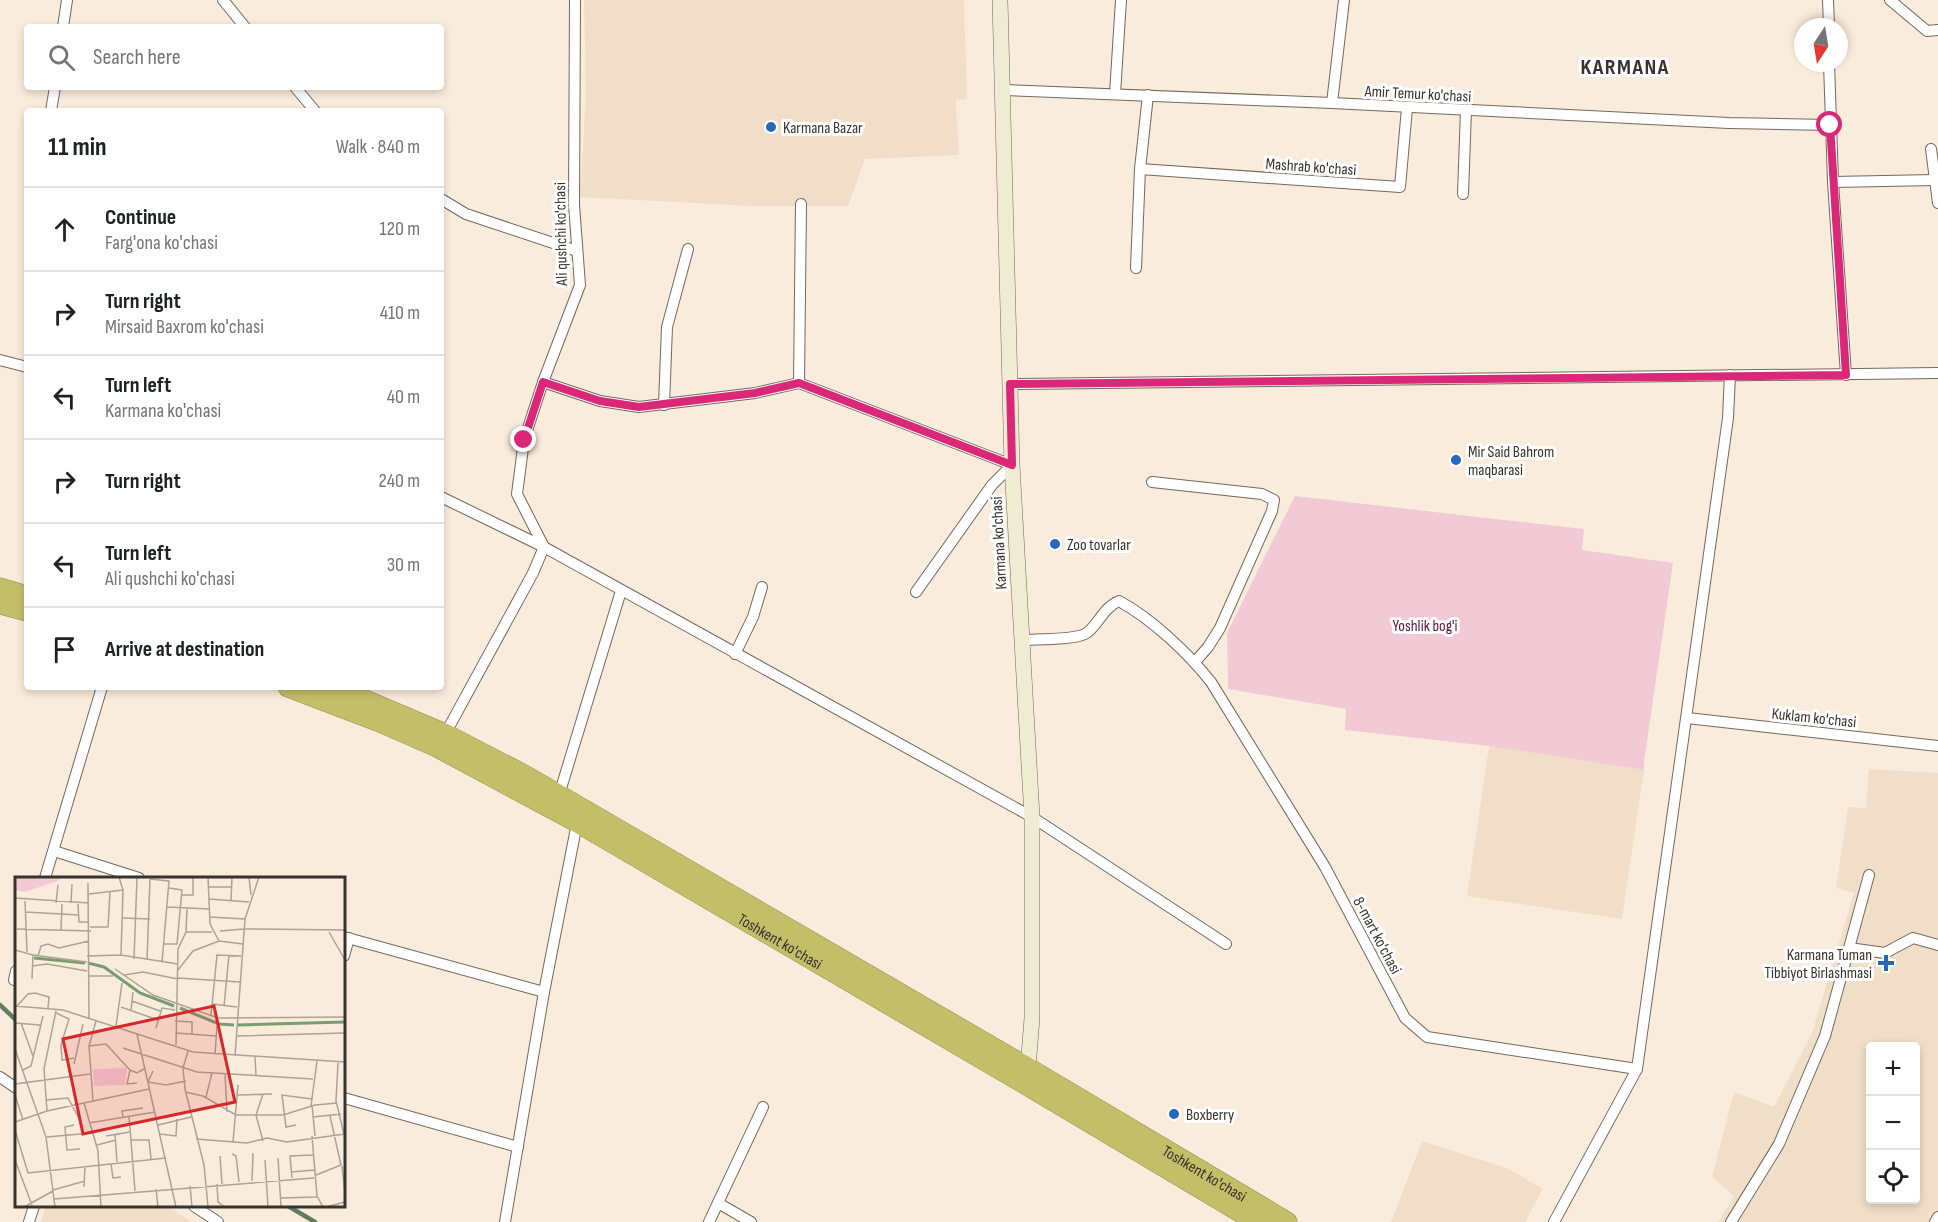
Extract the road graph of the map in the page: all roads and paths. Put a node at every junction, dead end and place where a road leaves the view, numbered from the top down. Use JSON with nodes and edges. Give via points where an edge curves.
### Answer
{"nodes":[{"id":1,"x":67,"y":0,"type":"edge"},
{"id":2,"x":223,"y":0,"type":"edge"},
{"id":3,"x":575,"y":0,"type":"edge"},
{"id":4,"x":1000,"y":0,"type":"edge"},
{"id":5,"x":1120,"y":0,"type":"edge"},
{"id":6,"x":1344,"y":0,"type":"edge"},
{"id":7,"x":1828,"y":0,"type":"edge"},
{"id":8,"x":1890,"y":0,"type":"edge"},
{"id":9,"x":1829,"y":18,"type":"edge"},
{"id":10,"x":63,"y":24,"type":"edge"},
{"id":11,"x":243,"y":24,"type":"edge"},
{"id":12,"x":1938,"y":30,"type":"edge"},
{"id":13,"x":1829,"y":72,"type":"edge"},
{"id":14,"x":54,"y":90,"type":"edge"},
{"id":15,"x":298,"y":90,"type":"edge"},
{"id":16,"x":1003,"y":90,"type":"junction"},
{"id":17,"x":1115,"y":94,"type":"junction"},
{"id":18,"x":1148,"y":95,"type":"junction"},
{"id":19,"x":1332,"y":102,"type":"junction"},
{"id":20,"x":52,"y":108,"type":"edge"},
{"id":21,"x":312,"y":108,"type":"edge"},
{"id":22,"x":1407,"y":108,"type":"junction"},
{"id":23,"x":1466,"y":110,"type":"junction"},
{"id":24,"x":1830,"y":125,"type":"junction"},
{"id":25,"x":1931,"y":149,"type":"dead end"},
{"id":26,"x":1140,"y":169,"type":"junction"},
{"id":27,"x":1935,"y":180,"type":"junction"},
{"id":28,"x":1833,"y":182,"type":"junction"},
{"id":29,"x":1463,"y":194,"type":"dead end"},
{"id":30,"x":444,"y":201,"type":"edge"},
{"id":31,"x":1938,"y":203,"type":"edge"},
{"id":32,"x":801,"y":204,"type":"dead end"},
{"id":33,"x":688,"y":249,"type":"dead end"},
{"id":34,"x":577,"y":251,"type":"junction"},
{"id":35,"x":1136,"y":268,"type":"dead end"},
{"id":36,"x":0,"y":360,"type":"edge"},
{"id":37,"x":24,"y":366,"type":"edge"},
{"id":38,"x":1938,"y":373,"type":"edge"},
{"id":39,"x":1730,"y":375,"type":"junction"},
{"id":40,"x":1846,"y":375,"type":"junction"},
{"id":41,"x":543,"y":382,"type":"junction"},
{"id":42,"x":799,"y":383,"type":"junction"},
{"id":43,"x":1010,"y":384,"type":"junction"},
{"id":44,"x":664,"y":405,"type":"junction"},
{"id":45,"x":1012,"y":465,"type":"junction"},
{"id":46,"x":1152,"y":482,"type":"dead end"},
{"id":47,"x":444,"y":497,"type":"edge"},
{"id":48,"x":544,"y":547,"type":"junction"},
{"id":49,"x":762,"y":587,"type":"dead end"},
{"id":50,"x":0,"y":588,"type":"edge"},
{"id":51,"x":621,"y":591,"type":"junction"},
{"id":52,"x":916,"y":592,"type":"dead end"},
{"id":53,"x":24,"y":595,"type":"edge"},
{"id":54,"x":0,"y":604,"type":"edge"},
{"id":55,"x":24,"y":610,"type":"edge"},
{"id":56,"x":1022,"y":640,"type":"junction"},
{"id":57,"x":735,"y":654,"type":"junction"},
{"id":58,"x":1195,"y":662,"type":"junction"},
{"id":59,"x":101,"y":690,"type":"edge"},
{"id":60,"x":296,"y":690,"type":"edge"},
{"id":61,"x":340,"y":690,"type":"edge"},
{"id":62,"x":1687,"y":718,"type":"junction"},
{"id":63,"x":441,"y":741,"type":"junction"},
{"id":64,"x":1938,"y":746,"type":"edge"},
{"id":65,"x":559,"y":795,"type":"junction"},
{"id":66,"x":579,"y":814,"type":"junction"},
{"id":67,"x":1032,"y":818,"type":"junction"},
{"id":68,"x":54,"y":851,"type":"junction"},
{"id":69,"x":1869,"y":875,"type":"dead end"},
{"id":70,"x":46,"y":877,"type":"edge"},
{"id":71,"x":133,"y":877,"type":"edge"},
{"id":72,"x":346,"y":938,"type":"edge"},
{"id":73,"x":1227,"y":944,"type":"dead end"},
{"id":74,"x":1938,"y":945,"type":"edge"},
{"id":75,"x":1849,"y":948,"type":"junction"},
{"id":76,"x":544,"y":992,"type":"junction"},
{"id":77,"x":1637,"y":1069,"type":"junction"},
{"id":78,"x":1024,"y":1074,"type":"junction"},
{"id":79,"x":0,"y":1077,"type":"edge"},
{"id":80,"x":15,"y":1087,"type":"edge"},
{"id":81,"x":345,"y":1098,"type":"edge"},
{"id":82,"x":763,"y":1107,"type":"dead end"},
{"id":83,"x":518,"y":1146,"type":"junction"},
{"id":84,"x":718,"y":1203,"type":"junction"},
{"id":85,"x":34,"y":1207,"type":"edge"},
{"id":86,"x":196,"y":1207,"type":"edge"},
{"id":87,"x":1938,"y":1216,"type":"edge"},
{"id":88,"x":28,"y":1222,"type":"edge"},
{"id":89,"x":218,"y":1222,"type":"edge"},
{"id":90,"x":505,"y":1222,"type":"edge"},
{"id":91,"x":710,"y":1222,"type":"edge"},
{"id":92,"x":751,"y":1222,"type":"edge"},
{"id":93,"x":1257,"y":1222,"type":"edge"},
{"id":94,"x":1287,"y":1222,"type":"edge"},
{"id":95,"x":1554,"y":1222,"type":"edge"},
{"id":96,"x":1731,"y":1222,"type":"edge"},
{"id":97,"x":1935,"y":1222,"type":"edge"}],
"edges":[{"from":1,"to":10,"type":"street"},
{"from":2,"to":11,"type":"street"},
{"from":3,"to":34,"type":"street","name":"Ali qushchi ko'chasi"},
{"from":4,"to":16,"type":"main road","name":"Karmana ko'chasi"},
{"from":5,"to":17,"type":"street"},
{"from":6,"to":19,"type":"street"},
{"from":7,"to":9,"type":"street"},
{"from":8,"to":12,"type":"street","via":[[1927,31]]},
{"from":13,"to":24,"type":"street"},
{"from":14,"to":20,"type":"street"},
{"from":15,"to":21,"type":"street"},
{"from":16,"to":17,"type":"street","name":"Amir Temur ko'chasi"},
{"from":16,"to":43,"type":"main road","name":"Karmana ko'chasi"},
{"from":17,"to":18,"type":"street","name":"Amir Temur ko'chasi"},
{"from":18,"to":19,"type":"street","name":"Amir Temur ko'chasi"},
{"from":18,"to":26,"type":"street"},
{"from":19,"to":22,"type":"street","name":"Amir Temur ko'chasi"},
{"from":22,"to":23,"type":"street","name":"Amir Temur ko'chasi"},
{"from":22,"to":26,"type":"street","name":"Mashrab ko'chasi","via":[[1400,187]]},
{"from":23,"to":24,"type":"street","name":"Amir Temur ko'chasi"},
{"from":23,"to":29,"type":"street"},
{"from":24,"to":28,"type":"street"},
{"from":25,"to":27,"type":"street"},
{"from":26,"to":35,"type":"street"},
{"from":27,"to":28,"type":"street"},
{"from":27,"to":31,"type":"street"},
{"from":28,"to":40,"type":"street"},
{"from":30,"to":34,"type":"street","via":[[466,214]]},
{"from":32,"to":42,"type":"street"},
{"from":33,"to":44,"type":"street","via":[[667,327]]},
{"from":34,"to":41,"type":"street","name":"Ali qushchi ko'chasi","via":[[580,285]]},
{"from":36,"to":37,"type":"street"},
{"from":38,"to":40,"type":"street"},
{"from":39,"to":40,"type":"street"},
{"from":39,"to":43,"type":"street"},
{"from":39,"to":62,"type":"street","via":[[1728,418]]},
{"from":41,"to":44,"type":"street","via":[[600,401],[639,407]]},
{"from":41,"to":48,"type":"street","name":"Ali qushchi ko'chasi","via":[[524,440],[517,494]]},
{"from":42,"to":44,"type":"street"},
{"from":42,"to":45,"type":"street"},
{"from":43,"to":45,"type":"main road","name":"Karmana ko'chasi"},
{"from":45,"to":52,"type":"street","via":[[992,485]]},
{"from":45,"to":56,"type":"main road","name":"Karmana ko'chasi"},
{"from":46,"to":58,"type":"street","via":[[1262,494],[1274,500],[1220,628]]},
{"from":47,"to":48,"type":"street"},
{"from":48,"to":51,"type":"street"},
{"from":48,"to":63,"type":"street"},
{"from":49,"to":57,"type":"street"},
{"from":50,"to":53,"type":"highway"},
{"from":51,"to":57,"type":"street"},
{"from":51,"to":65,"type":"street"},
{"from":54,"to":55,"type":"highway"},
{"from":56,"to":58,"type":"street","name":"8-mart ko'chasi","via":[[1086,634],[1119,601]]},
{"from":56,"to":67,"type":"main road","name":"Karmana ko'chasi"},
{"from":57,"to":67,"type":"street"},
{"from":58,"to":77,"type":"street","name":"8-mart ko'chasi","via":[[1325,867],[1405,1018],[1427,1037]]},
{"from":59,"to":68,"type":"street"},
{"from":60,"to":63,"type":"highway","name":"Toshkent ko'chasi"},
{"from":61,"to":63,"type":"highway","name":"Toshkent ko'chasi"},
{"from":62,"to":64,"type":"street","name":"Kuklam ko'chasi"},
{"from":62,"to":77,"type":"street"},
{"from":63,"to":65,"type":"highway","name":"Toshkent ko'chasi","via":[[526,776]]},
{"from":63,"to":66,"type":"highway","name":"Toshkent ko'chasi"},
{"from":65,"to":66,"type":"highway","name":"Toshkent ko'chasi"},
{"from":66,"to":76,"type":"street"},
{"from":66,"to":78,"type":"highway","name":"Toshkent ko'chasi"},
{"from":67,"to":73,"type":"street"},
{"from":67,"to":78,"type":"main road","name":"Karmana ko'chasi","via":[[1032,1018]]},
{"from":68,"to":70,"type":"street"},
{"from":68,"to":71,"type":"street"},
{"from":69,"to":75,"type":"street"},
{"from":72,"to":76,"type":"street"},
{"from":74,"to":75,"type":"street","via":[[1913,938],[1885,953]]},
{"from":75,"to":96,"type":"street","via":[[1825,1036],[1779,1144]]},
{"from":76,"to":83,"type":"street"},
{"from":77,"to":95,"type":"street"},
{"from":78,"to":93,"type":"highway","name":"Toshkent ko'chasi"},
{"from":78,"to":94,"type":"highway","name":"Toshkent ko'chasi"},
{"from":79,"to":80,"type":"street"},
{"from":81,"to":83,"type":"street"},
{"from":82,"to":84,"type":"street"},
{"from":83,"to":90,"type":"street"},
{"from":84,"to":91,"type":"street"},
{"from":84,"to":92,"type":"street"},
{"from":85,"to":88,"type":"street"},
{"from":86,"to":89,"type":"street"},
{"from":87,"to":97,"type":"street"}]}
